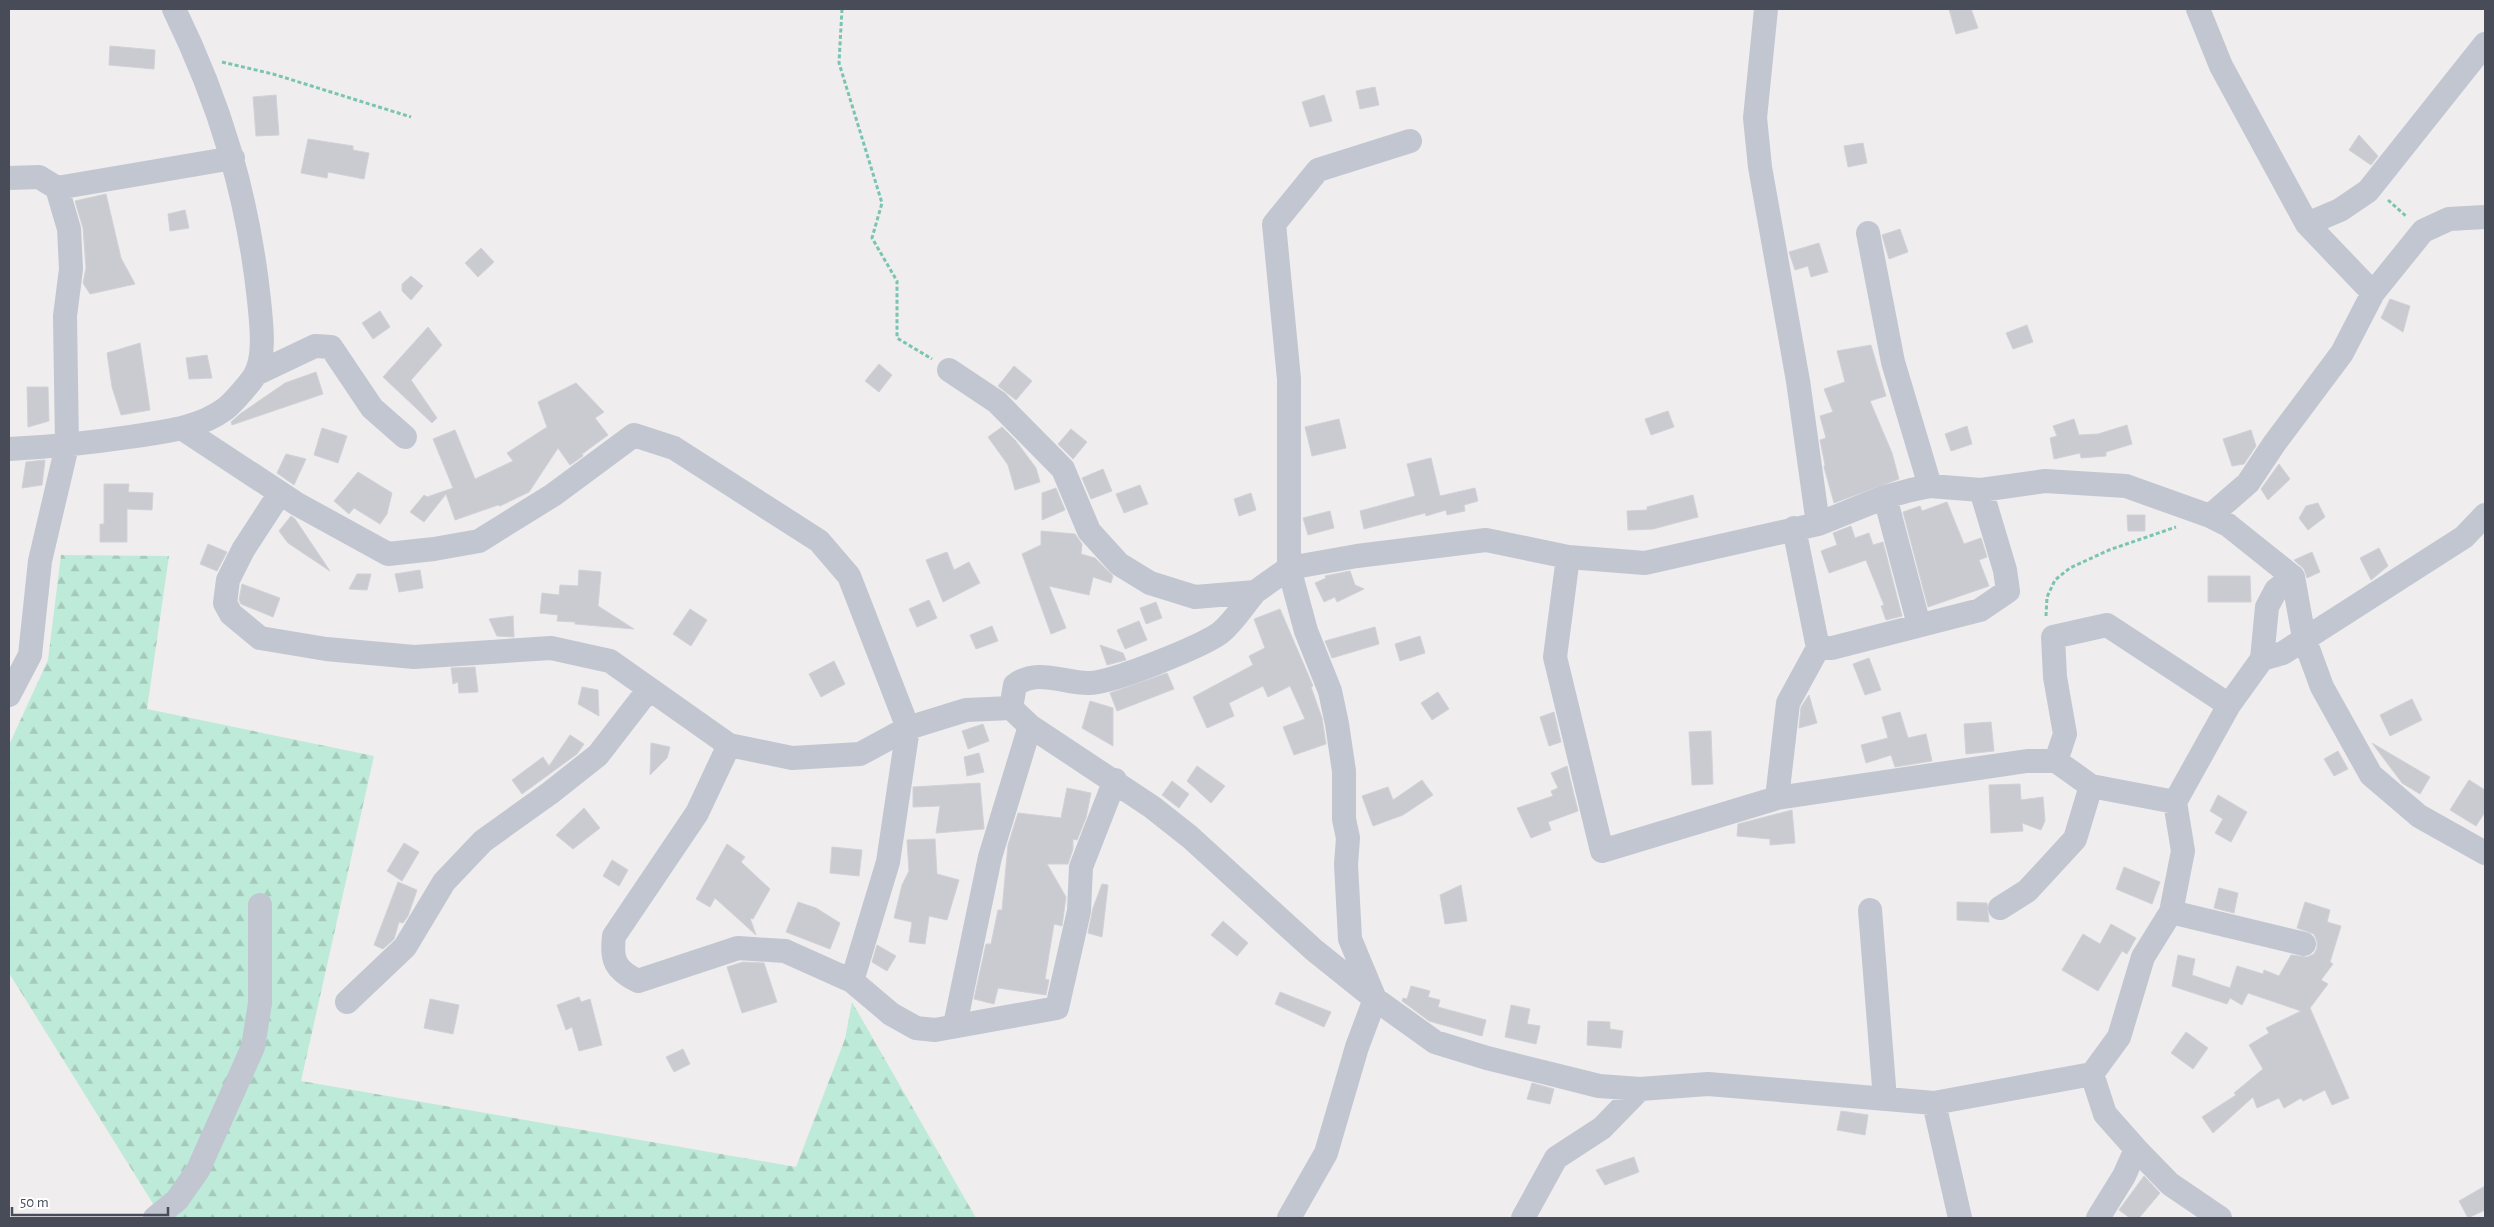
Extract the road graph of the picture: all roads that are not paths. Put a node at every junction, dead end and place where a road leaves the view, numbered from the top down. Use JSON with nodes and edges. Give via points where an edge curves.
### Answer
{"nodes":[{"id":1,"x":174,"y":9,"type":"edge"},
{"id":2,"x":1766,"y":9,"type":"edge"},
{"id":3,"x":2201,"y":10,"type":"edge"},
{"id":4,"x":2485,"y":44,"type":"edge"},
{"id":5,"x":1410,"y":140,"type":"dead end"},
{"id":6,"x":233,"y":158,"type":"junction"},
{"id":7,"x":9,"y":178,"type":"edge"},
{"id":8,"x":57,"y":188,"type":"junction"},
{"id":9,"x":2485,"y":217,"type":"edge"},
{"id":10,"x":2307,"y":224,"type":"junction"},
{"id":11,"x":1868,"y":233,"type":"dead end"},
{"id":12,"x":2373,"y":293,"type":"junction"},
{"id":13,"x":949,"y":370,"type":"road end"},
{"id":14,"x":256,"y":374,"type":"junction"},
{"id":15,"x":183,"y":429,"type":"junction"},
{"id":16,"x":405,"y":436,"type":"dead end"},
{"id":17,"x":67,"y":446,"type":"junction"},
{"id":18,"x":9,"y":449,"type":"edge"},
{"id":19,"x":1930,"y":486,"type":"junction"},
{"id":20,"x":1981,"y":490,"type":"junction"},
{"id":21,"x":280,"y":493,"type":"junction"},
{"id":22,"x":1885,"y":497,"type":"junction"},
{"id":23,"x":2485,"y":515,"type":"edge"},
{"id":24,"x":2210,"y":516,"type":"junction"},
{"id":25,"x":1818,"y":524,"type":"junction"},
{"id":26,"x":1794,"y":528,"type":"junction"},
{"id":27,"x":1568,"y":557,"type":"junction"},
{"id":28,"x":1289,"y":568,"type":"junction"},
{"id":29,"x":2294,"y":577,"type":"junction"},
{"id":30,"x":1255,"y":592,"type":"junction"},
{"id":31,"x":1919,"y":626,"type":"junction"},
{"id":32,"x":2304,"y":638,"type":"junction"},
{"id":33,"x":1818,"y":648,"type":"junction"},
{"id":34,"x":2262,"y":659,"type":"junction"},
{"id":35,"x":649,"y":689,"type":"junction"},
{"id":36,"x":9,"y":695,"type":"edge"},
{"id":37,"x":2229,"y":705,"type":"junction"},
{"id":38,"x":1011,"y":708,"type":"junction"},
{"id":39,"x":1030,"y":726,"type":"junction"},
{"id":40,"x":908,"y":728,"type":"junction"},
{"id":41,"x":729,"y":745,"type":"junction"},
{"id":42,"x":2056,"y":761,"type":"junction"},
{"id":43,"x":1115,"y":780,"type":"junction"},
{"id":44,"x":2091,"y":786,"type":"junction"},
{"id":45,"x":1777,"y":798,"type":"junction"},
{"id":46,"x":2175,"y":802,"type":"junction"},
{"id":47,"x":2485,"y":852,"type":"edge"},
{"id":48,"x":260,"y":905,"type":"dead end"},
{"id":49,"x":2000,"y":908,"type":"dead end"},
{"id":50,"x":1870,"y":910,"type":"dead end"},
{"id":51,"x":2171,"y":912,"type":"junction"},
{"id":52,"x":2304,"y":944,"type":"dead end"},
{"id":53,"x":852,"y":981,"type":"junction"},
{"id":54,"x":1375,"y":999,"type":"junction"},
{"id":55,"x":347,"y":1002,"type":"dead end"},
{"id":56,"x":955,"y":1025,"type":"junction"},
{"id":57,"x":2092,"y":1074,"type":"junction"},
{"id":58,"x":1640,"y":1089,"type":"junction"},
{"id":59,"x":1885,"y":1099,"type":"junction"},
{"id":60,"x":1934,"y":1103,"type":"junction"},
{"id":61,"x":2136,"y":1150,"type":"junction"},
{"id":62,"x":155,"y":1218,"type":"edge"},
{"id":63,"x":1289,"y":1218,"type":"edge"},
{"id":64,"x":1523,"y":1218,"type":"edge"},
{"id":65,"x":1960,"y":1218,"type":"edge"},
{"id":66,"x":2098,"y":1218,"type":"edge"},
{"id":67,"x":2220,"y":1218,"type":"edge"}],
"edges":[{"from":1,"to":6,"type":"street","via":[[197,57]]},
{"from":2,"to":25,"type":"street","via":[[1755,118]]},
{"from":3,"to":10,"type":"street","via":[[2221,66]]},
{"from":4,"to":10,"type":"street","via":[[2368,191],[2340,210]]},
{"from":5,"to":28,"type":"street","via":[[1318,170],[1274,224],[1289,379]]},
{"from":6,"to":8,"type":"street"},
{"from":6,"to":14,"type":"street","via":[[248,220],[262,327]]},
{"from":7,"to":8,"type":"street","via":[[38,177]]},
{"from":8,"to":17,"type":"street","via":[[69,229],[71,269],[65,316]]},
{"from":9,"to":12,"type":"street","via":[[2449,219],[2423,231]]},
{"from":10,"to":12,"type":"street"},
{"from":11,"to":19,"type":"street","via":[[1893,362]]},
{"from":12,"to":24,"type":"street","via":[[2342,352],[2248,483]]},
{"from":13,"to":30,"type":"street","via":[[997,402],[1063,469],[1090,531],[1119,564],[1150,583],[1195,597]]},
{"from":14,"to":15,"type":"street","via":[[226,408]]},
{"from":14,"to":16,"type":"street","via":[[315,346],[331,347],[372,408]]},
{"from":15,"to":17,"type":"street"},
{"from":15,"to":21,"type":"street"},
{"from":17,"to":18,"type":"street"},
{"from":17,"to":36,"type":"street","via":[[40,561],[30,655]]},
{"from":19,"to":20,"type":"street"},
{"from":19,"to":22,"type":"street"},
{"from":20,"to":24,"type":"street","via":[[2045,481],[2126,486]]},
{"from":20,"to":31,"type":"street","via":[[2008,590],[1980,610]]},
{"from":21,"to":35,"type":"street","via":[[243,550],[228,580],[225,603],[231,614],[260,638],[326,649],[414,657],[552,648],[610,661]]},
{"from":21,"to":40,"type":"street","via":[[388,554],[434,550],[479,541],[553,495],[634,435],[674,448],[819,541],[848,576]]},
{"from":22,"to":25,"type":"street"},
{"from":22,"to":31,"type":"street"},
{"from":23,"to":32,"type":"street","via":[[2464,537]]},
{"from":24,"to":29,"type":"street","via":[[2228,525]]},
{"from":25,"to":26,"type":"street"},
{"from":26,"to":27,"type":"street","via":[[1645,563]]},
{"from":26,"to":33,"type":"street"},
{"from":27,"to":28,"type":"street","via":[[1486,540]]},
{"from":27,"to":45,"type":"street","via":[[1555,658],[1602,851]]},
{"from":28,"to":30,"type":"street"},
{"from":28,"to":54,"type":"street","via":[[1306,631],[1330,690],[1337,724],[1344,771],[1350,938],[1363,977]]},
{"from":29,"to":32,"type":"street"},
{"from":29,"to":34,"type":"street","via":[[2276,590],[2267,608]]},
{"from":30,"to":38,"type":"street","via":[[1221,632],[1203,642],[1124,676],[1090,684],[1043,677],[1025,678],[1015,685]]},
{"from":31,"to":33,"type":"street","via":[[1832,648]]},
{"from":32,"to":34,"type":"street","via":[[2283,653]]},
{"from":32,"to":47,"type":"street","via":[[2322,687],[2371,775],[2419,816]]},
{"from":33,"to":45,"type":"street","via":[[1788,703]]},
{"from":34,"to":37,"type":"street"},
{"from":35,"to":41,"type":"street"},
{"from":35,"to":55,"type":"street","via":[[598,754],[483,841],[444,882],[405,947]]},
{"from":37,"to":42,"type":"street","via":[[2108,625],[2053,637],[2055,677],[2065,734]]},
{"from":37,"to":46,"type":"street"},
{"from":38,"to":39,"type":"street"},
{"from":38,"to":40,"type":"street","via":[[966,710]]},
{"from":39,"to":43,"type":"street"},
{"from":39,"to":56,"type":"street","via":[[990,857]]},
{"from":40,"to":41,"type":"street","via":[[860,754],[792,758]]},
{"from":40,"to":53,"type":"street","via":[[888,862]]},
{"from":41,"to":53,"type":"street","via":[[697,813],[614,936],[612,955],[615,962],[624,974],[638,981],[738,948],[759,948],[785,951]]},
{"from":42,"to":44,"type":"street"},
{"from":42,"to":45,"type":"street","via":[[2027,761]]},
{"from":43,"to":54,"type":"street","via":[[1190,837],[1314,950]]},
{"from":43,"to":56,"type":"street","via":[[1081,867],[1079,911],[1057,1008]]},
{"from":44,"to":46,"type":"street"},
{"from":44,"to":49,"type":"street","via":[[2075,839],[2027,891]]},
{"from":46,"to":51,"type":"street","via":[[2183,851]]},
{"from":48,"to":62,"type":"street","via":[[260,1003],[253,1047],[198,1170],[176,1200]]},
{"from":50,"to":59,"type":"street"},
{"from":51,"to":52,"type":"street"},
{"from":51,"to":57,"type":"street","via":[[2143,957],[2119,1036]]},
{"from":53,"to":56,"type":"street","via":[[891,1014],[916,1028],[935,1030]]},
{"from":54,"to":58,"type":"street","via":[[1435,1042],[1599,1086]]},
{"from":54,"to":63,"type":"street","via":[[1357,1047],[1326,1153]]},
{"from":57,"to":60,"type":"street"},
{"from":57,"to":61,"type":"street","via":[[2105,1114]]},
{"from":58,"to":59,"type":"street","via":[[1708,1084]]},
{"from":58,"to":64,"type":"street","via":[[1602,1128],[1556,1158]]},
{"from":59,"to":60,"type":"street"},
{"from":60,"to":65,"type":"street"},
{"from":61,"to":66,"type":"street"},
{"from":61,"to":67,"type":"street","via":[[2170,1184]]}]}
